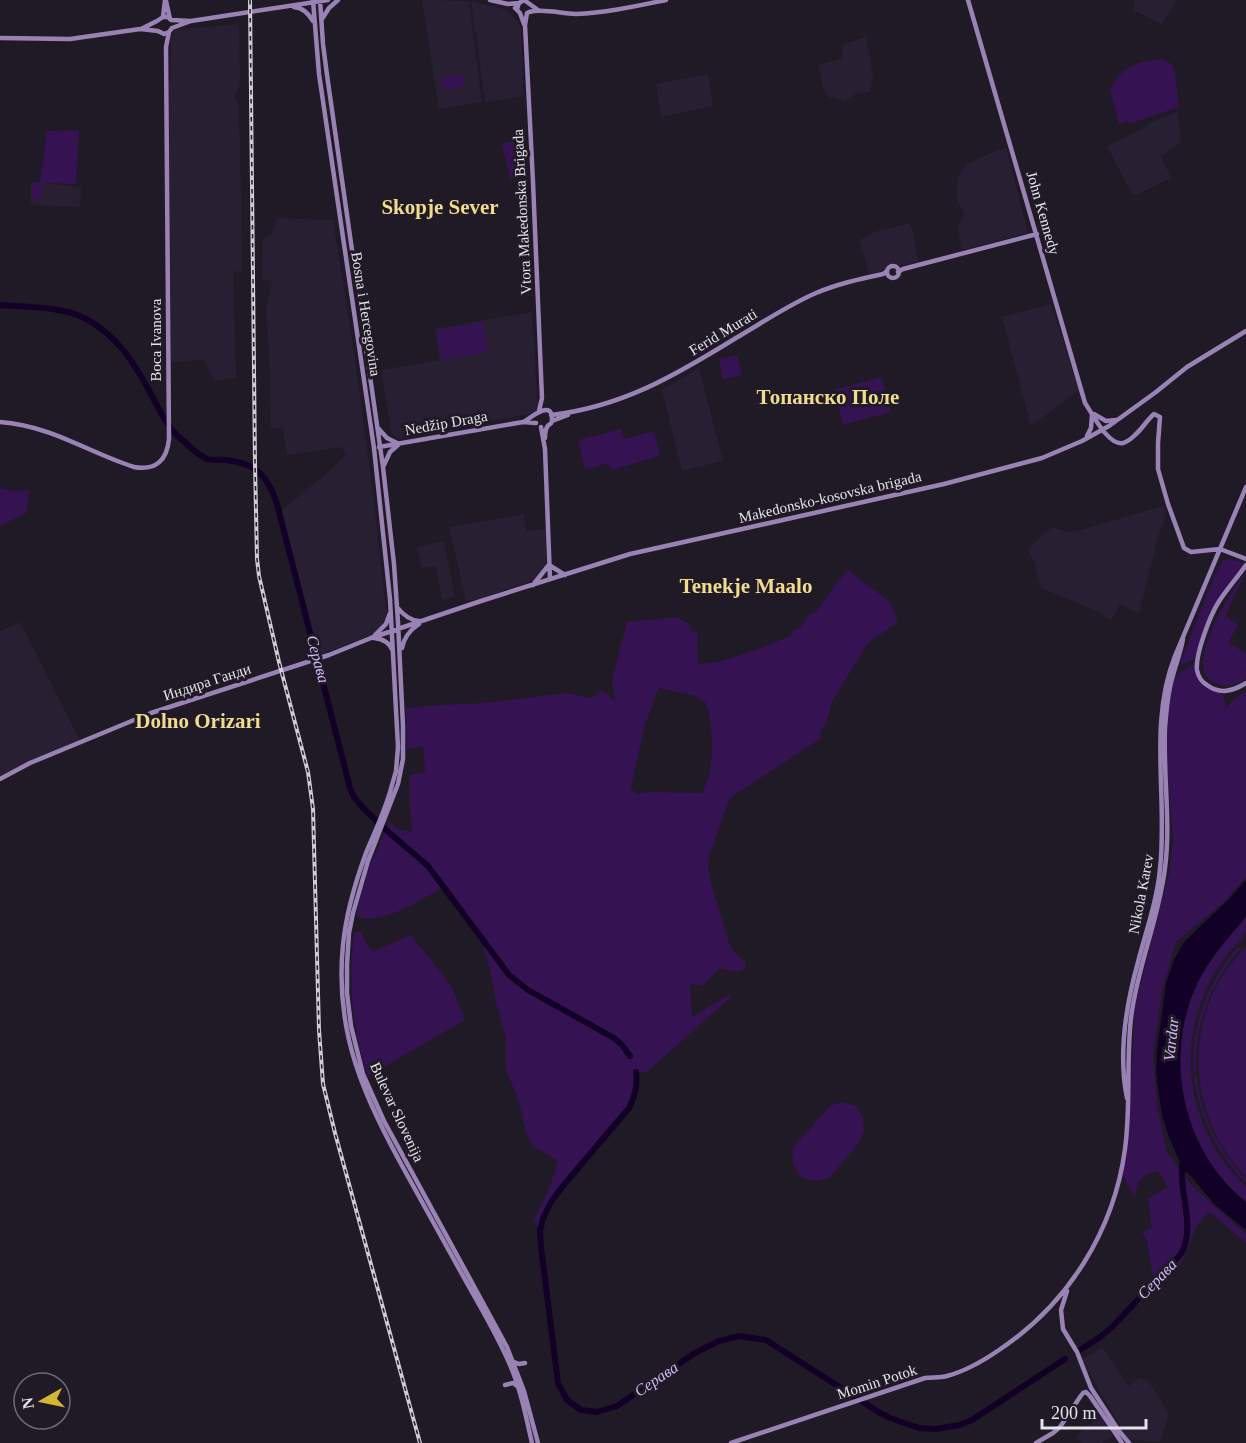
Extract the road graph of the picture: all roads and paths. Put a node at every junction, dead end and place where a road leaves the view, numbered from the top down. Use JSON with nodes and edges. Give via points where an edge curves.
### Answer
{"nodes":[{"id":1,"x":165,"y":0,"type":"edge"},
{"id":2,"x":300,"y":0,"type":"edge"},
{"id":3,"x":328,"y":0,"type":"edge"},
{"id":4,"x":338,"y":0,"type":"edge"},
{"id":5,"x":490,"y":0,"type":"edge"},
{"id":6,"x":968,"y":0,"type":"edge"},
{"id":7,"x":313,"y":1,"type":"edge"},
{"id":8,"x":320,"y":1,"type":"edge"},
{"id":9,"x":520,"y":1,"type":"edge"},
{"id":10,"x":663,"y":1,"type":"edge"},
{"id":11,"x":528,"y":2,"type":"edge"},
{"id":12,"x":508,"y":4,"type":"junction"},
{"id":13,"x":279,"y":7,"type":"junction"},
{"id":14,"x":538,"y":10,"type":"junction"},
{"id":15,"x":519,"y":11,"type":"junction"},
{"id":16,"x":528,"y":13,"type":"junction"},
{"id":17,"x":163,"y":17,"type":"junction"},
{"id":18,"x":171,"y":20,"type":"junction"},
{"id":19,"x":157,"y":21,"type":"junction"},
{"id":20,"x":191,"y":21,"type":"junction"},
{"id":21,"x":321,"y":21,"type":"junction"},
{"id":22,"x":525,"y":25,"type":"junction"},
{"id":23,"x":314,"y":26,"type":"junction"},
{"id":24,"x":140,"y":29,"type":"junction"},
{"id":25,"x":171,"y":30,"type":"junction"},
{"id":26,"x":160,"y":32,"type":"junction"},
{"id":27,"x":0,"y":38,"type":"edge"},
{"id":28,"x":166,"y":46,"type":"junction"},
{"id":29,"x":1037,"y":234,"type":"junction"},
{"id":30,"x":899,"y":270,"type":"junction"},
{"id":31,"x":886,"y":274,"type":"junction"},
{"id":32,"x":1246,"y":332,"type":"edge"},
{"id":33,"x":542,"y":398,"type":"junction"},
{"id":34,"x":576,"y":412,"type":"junction"},
{"id":35,"x":537,"y":413,"type":"junction"},
{"id":36,"x":549,"y":413,"type":"junction"},
{"id":37,"x":1091,"y":413,"type":"junction"},
{"id":38,"x":1121,"y":418,"type":"junction"},
{"id":39,"x":552,"y":421,"type":"junction"},
{"id":40,"x":0,"y":422,"type":"edge"},
{"id":41,"x":524,"y":422,"type":"junction"},
{"id":42,"x":536,"y":423,"type":"junction"},
{"id":43,"x":544,"y":427,"type":"junction"},
{"id":44,"x":378,"y":428,"type":"junction"},
{"id":45,"x":1102,"y":429,"type":"junction"},
{"id":46,"x":1084,"y":439,"type":"junction"},
{"id":47,"x":400,"y":444,"type":"junction"},
{"id":48,"x":381,"y":447,"type":"junction"},
{"id":49,"x":374,"y":448,"type":"junction"},
{"id":50,"x":383,"y":467,"type":"junction"},
{"id":51,"x":1246,"y":487,"type":"edge"},
{"id":52,"x":1220,"y":549,"type":"junction"},
{"id":53,"x":1246,"y":559,"type":"edge"},
{"id":54,"x":549,"y":565,"type":"junction"},
{"id":55,"x":1246,"y":565,"type":"edge"},
{"id":56,"x":565,"y":575,"type":"junction"},
{"id":57,"x":550,"y":579,"type":"junction"},
{"id":58,"x":533,"y":585,"type":"junction"},
{"id":59,"x":390,"y":599,"type":"junction"},
{"id":60,"x":397,"y":607,"type":"junction"},
{"id":61,"x":422,"y":621,"type":"junction"},
{"id":62,"x":399,"y":629,"type":"junction"},
{"id":63,"x":393,"y":631,"type":"junction"},
{"id":64,"x":371,"y":638,"type":"junction"},
{"id":65,"x":394,"y":654,"type":"junction"},
{"id":66,"x":400,"y":660,"type":"junction"},
{"id":67,"x":1246,"y":683,"type":"edge"},
{"id":68,"x":0,"y":779,"type":"edge"},
{"id":69,"x":384,"y":815,"type":"junction"},
{"id":70,"x":376,"y":836,"type":"junction"},
{"id":71,"x":1071,"y":1283,"type":"junction"},
{"id":72,"x":1048,"y":1309,"type":"junction"},
{"id":73,"x":1042,"y":1315,"type":"joint"},
{"id":74,"x":1061,"y":1317,"type":"junction"},
{"id":75,"x":514,"y":1362,"type":"junction"},
{"id":76,"x":525,"y":1363,"type":"dead end"},
{"id":77,"x":505,"y":1385,"type":"dead end"},
{"id":78,"x":518,"y":1386,"type":"junction"},
{"id":79,"x":746,"y":1440,"type":"edge"},
{"id":80,"x":532,"y":1443,"type":"edge"},
{"id":81,"x":538,"y":1443,"type":"edge"},
{"id":82,"x":731,"y":1443,"type":"edge"},
{"id":83,"x":1036,"y":1443,"type":"edge"},
{"id":84,"x":1122,"y":1443,"type":"edge"},
{"id":85,"x":1130,"y":1443,"type":"edge"}],
"edges":[{"from":1,"to":17,"type":"street"},
{"from":1,"to":18,"type":"street"},
{"from":2,"to":13,"type":"street"},
{"from":3,"to":8,"type":"street"},
{"from":4,"to":21,"type":"street"},
{"from":5,"to":12,"type":"street"},
{"from":6,"to":29,"type":"street","name":"John Kennedy"},
{"from":7,"to":8,"type":"street"},
{"from":7,"to":13,"type":"street"},
{"from":7,"to":23,"type":"street","name":"Bosna i Hercegovina"},
{"from":8,"to":21,"type":"street","name":"Bosna i Hercegovina"},
{"from":9,"to":11,"type":"street"},
{"from":9,"to":12,"type":"street"},
{"from":9,"to":15,"type":"street"},
{"from":10,"to":14,"type":"street","via":[[577,14]]},
{"from":11,"to":14,"type":"street"},
{"from":11,"to":16,"type":"street"},
{"from":12,"to":15,"type":"street"},
{"from":13,"to":20,"type":"street"},
{"from":13,"to":23,"type":"street","via":[[303,9]]},
{"from":14,"to":16,"type":"street"},
{"from":15,"to":16,"type":"street"},
{"from":15,"to":22,"type":"street","name":"Vtora Makedonska Brigada"},
{"from":16,"to":22,"type":"street","name":"Vtora Makedonska Brigada"},
{"from":17,"to":18,"type":"street"},
{"from":17,"to":19,"type":"street"},
{"from":18,"to":20,"type":"street"},
{"from":18,"to":25,"type":"street"},
{"from":19,"to":24,"type":"street"},
{"from":19,"to":26,"type":"street"},
{"from":20,"to":25,"type":"street"},
{"from":21,"to":44,"type":"street","name":"Bosna i Hercegovina"},
{"from":22,"to":33,"type":"street","name":"Vtora Makedonska Brigada"},
{"from":23,"to":49,"type":"street","name":"Bosna i Hercegovina"},
{"from":24,"to":26,"type":"street"},
{"from":24,"to":27,"type":"street","via":[[70,39]]},
{"from":25,"to":26,"type":"street"},
{"from":25,"to":28,"type":"street","name":"Boca Ivanova"},
{"from":26,"to":28,"type":"street","name":"Boca Ivanova"},
{"from":28,"to":40,"type":"street","name":"Boca Ivanova","via":[[167,452],[162,460],[140,468],[42,429]]},
{"from":29,"to":30,"type":"street"},
{"from":29,"to":37,"type":"street","name":"John Kennedy"},
{"from":30,"to":31,"type":"street","via":[[891,266]]},
{"from":30,"to":31,"type":"street","via":[[894,278]]},
{"from":31,"to":34,"type":"street","name":"Ferid Murati","via":[[816,293],[656,385]]},
{"from":32,"to":38,"type":"street","name":"Makedonsko-kosovska brigada","via":[[1187,367]]},
{"from":33,"to":35,"type":"street","name":"Vtora Makedonska Brigada"},
{"from":33,"to":36,"type":"street","name":"Vtora Makedonska Brigada"},
{"from":34,"to":36,"type":"street","name":"Ferid Murati"},
{"from":34,"to":39,"type":"street","name":"Ferid Murati"},
{"from":35,"to":36,"type":"street","name":"Ferid Murati"},
{"from":35,"to":41,"type":"street","name":"Nedžip Draga"},
{"from":35,"to":42,"type":"street"},
{"from":36,"to":39,"type":"street","name":"Vtora Makedonska Brigada"},
{"from":37,"to":38,"type":"street","via":[[1106,421]]},
{"from":37,"to":45,"type":"street","name":"John Kennedy"},
{"from":37,"to":46,"type":"street","via":[[1092,428]]},
{"from":38,"to":45,"type":"street","name":"Makedonsko-kosovska brigada"},
{"from":39,"to":43,"type":"street"},
{"from":41,"to":42,"type":"street","name":"Nedžip Draga"},
{"from":41,"to":47,"type":"street","name":"Nedžip Draga"},
{"from":42,"to":43,"type":"street"},
{"from":43,"to":54,"type":"street"},
{"from":44,"to":47,"type":"street"},
{"from":44,"to":48,"type":"street","name":"Bosna i Hercegovina"},
{"from":45,"to":46,"type":"street","name":"Makedonsko-kosovska brigada"},
{"from":45,"to":52,"type":"street","via":[[1113,441],[1123,443],[1157,415],[1158,469],[1183,546],[1193,552]]},
{"from":46,"to":56,"type":"street","name":"Makedonsko-kosovska brigada","via":[[1042,458],[976,476],[630,554]]},
{"from":47,"to":48,"type":"street","name":"Nedžip Draga"},
{"from":47,"to":50,"type":"street","via":[[390,452]]},
{"from":48,"to":49,"type":"street","name":"Nedžip Draga"},
{"from":48,"to":50,"type":"street","name":"Bosna i Hercegovina"},
{"from":49,"to":59,"type":"street","name":"Bosna i Hercegovina"},
{"from":50,"to":60,"type":"street","name":"Bosna i Hercegovina"},
{"from":51,"to":52,"type":"street","name":"Nikola Karev"},
{"from":52,"to":53,"type":"street"},
{"from":52,"to":71,"type":"street","name":"Nikola Karev","via":[[1183,639],[1170,687],[1165,725],[1166,862],[1133,1002],[1122,1167],[1097,1239]]},
{"from":54,"to":56,"type":"street"},
{"from":54,"to":57,"type":"street"},
{"from":54,"to":58,"type":"street"},
{"from":55,"to":67,"type":"street","via":[[1213,613],[1197,663],[1198,674],[1212,689],[1224,692]]},
{"from":56,"to":57,"type":"street","name":"Makedonsko-kosovska brigada"},
{"from":57,"to":58,"type":"street","name":"Makedonsko-kosovska brigada"},
{"from":58,"to":61,"type":"street","name":"Makedonsko-kosovska brigada"},
{"from":59,"to":63,"type":"street","name":"Bosna i Hercegovina"},
{"from":59,"to":64,"type":"street","via":[[386,624]]},
{"from":60,"to":61,"type":"street","via":[[406,617]]},
{"from":60,"to":62,"type":"street","name":"Bosna i Hercegovina"},
{"from":61,"to":62,"type":"street","name":"Makedonsko-kosovska brigada"},
{"from":61,"to":66,"type":"street","via":[[405,637]]},
{"from":62,"to":63,"type":"street","name":"Makedonsko-kosovska brigada"},
{"from":62,"to":66,"type":"street","name":"Bulevar Slovenija"},
{"from":63,"to":64,"type":"street","name":"Индира Ганди"},
{"from":63,"to":65,"type":"street","name":"Bulevar Slovenija"},
{"from":64,"to":65,"type":"street","via":[[388,643]]},
{"from":64,"to":68,"type":"street","name":"Индира Ганди","via":[[151,713],[30,762]]},
{"from":65,"to":69,"type":"street","name":"Bulevar Slovenija","via":[[398,747]]},
{"from":66,"to":69,"type":"street","name":"Bulevar Slovenija","via":[[403,759],[398,784]]},
{"from":69,"to":70,"type":"street","name":"Bulevar Slovenija"},
{"from":70,"to":75,"type":"street","name":"Bulevar Slovenija","via":[[357,894],[348,948],[347,993],[357,1051],[384,1121]]},
{"from":70,"to":78,"type":"street","name":"Bulevar Slovenija","via":[[352,893],[342,947],[342,992],[350,1047],[380,1125],[501,1345]]},
{"from":71,"to":72,"type":"street","name":"Nikola Karev"},
{"from":71,"to":74,"type":"street","via":[[1061,1305]]},
{"from":72,"to":73,"type":"street","name":"Nikola Karev"},
{"from":72,"to":74,"type":"street","via":[[1058,1311]]},
{"from":73,"to":79,"type":"street","name":"Momin Potok","via":[[989,1356],[963,1370],[924,1378]]},
{"from":74,"to":85,"type":"street","via":[[1089,1382]]},
{"from":75,"to":76,"type":"street"},
{"from":75,"to":81,"type":"street","name":"Bulevar Slovenija"},
{"from":77,"to":78,"type":"street"},
{"from":78,"to":80,"type":"street","name":"Bulevar Slovenija"},
{"from":79,"to":82,"type":"street","name":"Momin Potok"},
{"from":83,"to":84,"type":"street","via":[[1060,1427],[1086,1392]]}]}
